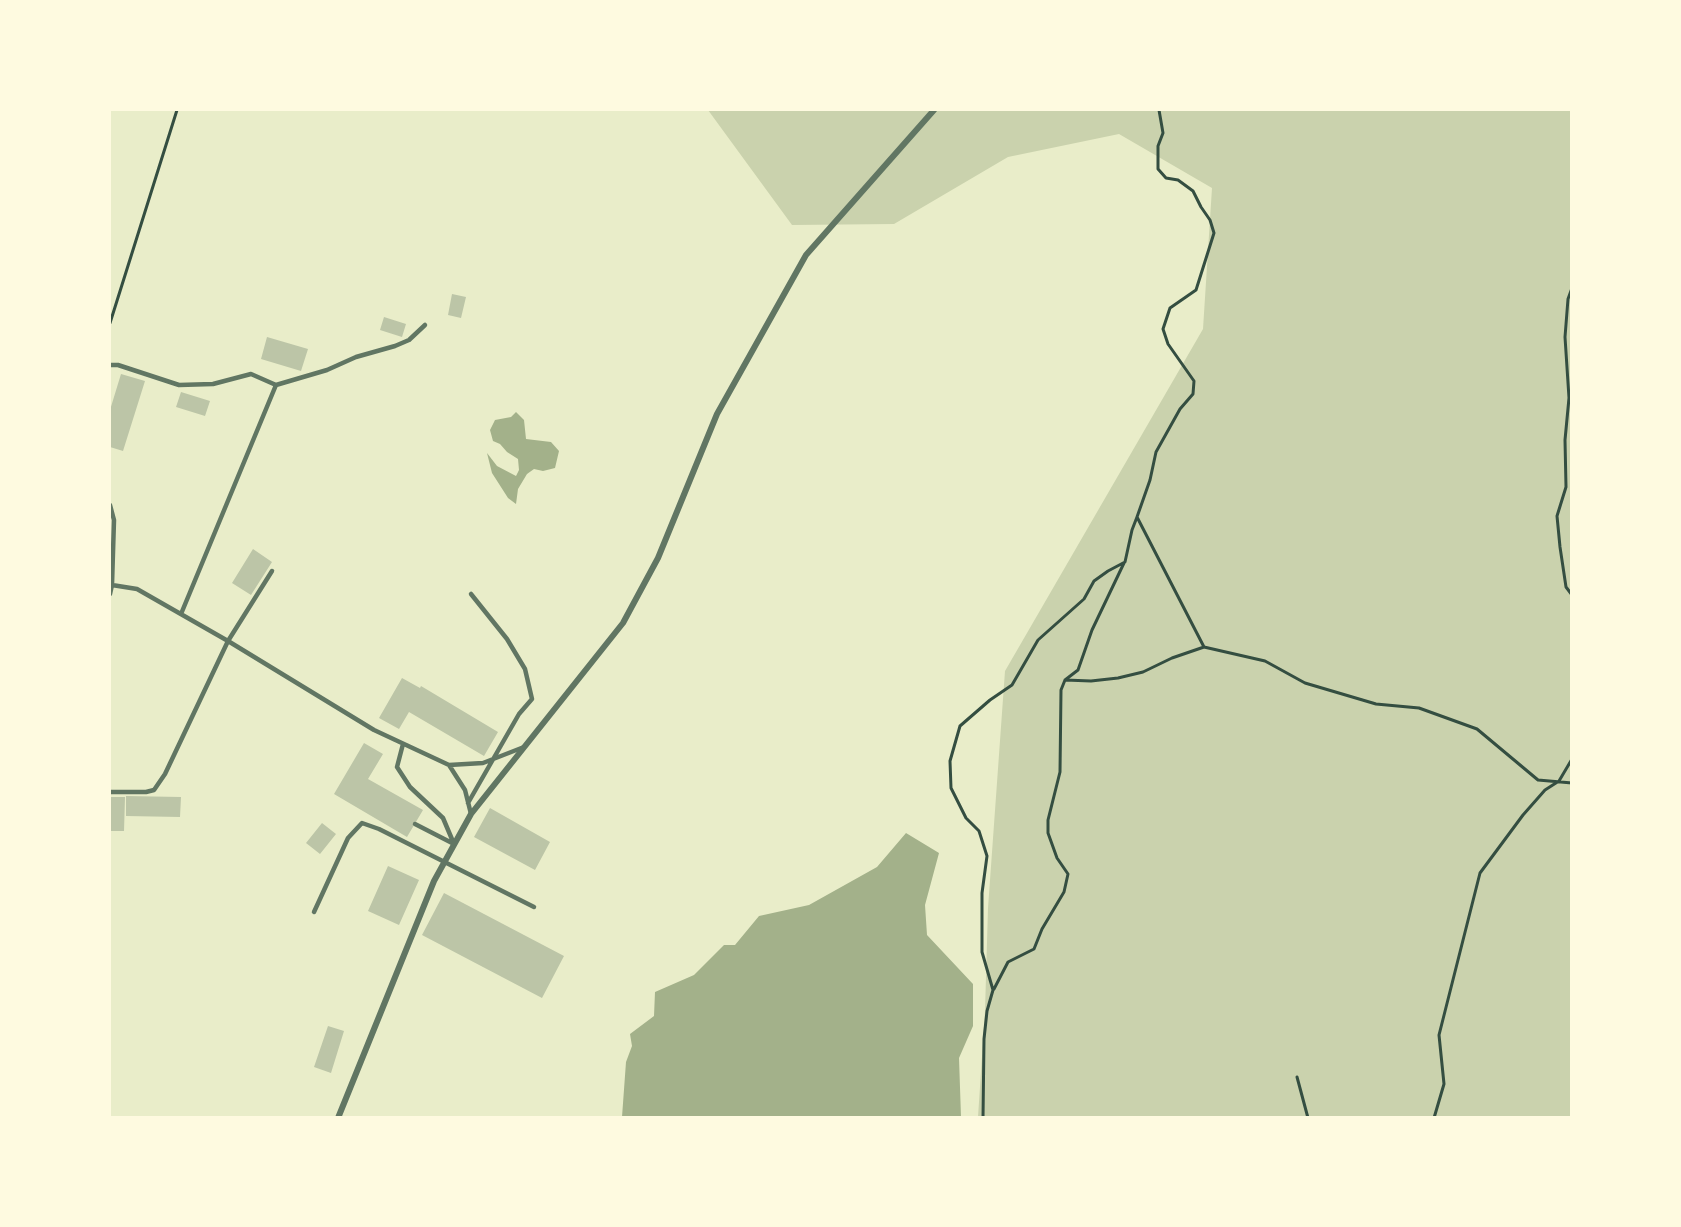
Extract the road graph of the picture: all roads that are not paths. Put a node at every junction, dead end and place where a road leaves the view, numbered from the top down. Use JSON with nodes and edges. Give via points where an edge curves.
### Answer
{"nodes":[{"id":1,"x":934,"y":110,"type":"edge"},
{"id":2,"x":425,"y":325,"type":"dead end"},
{"id":3,"x":110,"y":365,"type":"edge"},
{"id":4,"x":276,"y":385,"type":"junction"},
{"id":5,"x":110,"y":505,"type":"edge"},
{"id":6,"x":272,"y":571,"type":"dead end"},
{"id":7,"x":111,"y":584,"type":"edge"},
{"id":8,"x":110,"y":594,"type":"edge"},
{"id":9,"x":471,"y":594,"type":"dead end"},
{"id":10,"x":181,"y":614,"type":"junction"},
{"id":11,"x":228,"y":641,"type":"junction"},
{"id":12,"x":403,"y":744,"type":"junction"},
{"id":13,"x":525,"y":747,"type":"junction"},
{"id":14,"x":491,"y":761,"type":"junction"},
{"id":15,"x":448,"y":765,"type":"junction"},
{"id":16,"x":110,"y":792,"type":"edge"},
{"id":17,"x":468,"y":803,"type":"junction"},
{"id":18,"x":471,"y":814,"type":"junction"},
{"id":19,"x":415,"y":824,"type":"dead end"},
{"id":20,"x":454,"y":844,"type":"junction"},
{"id":21,"x":444,"y":863,"type":"junction"},
{"id":22,"x":534,"y":907,"type":"dead end"},
{"id":23,"x":314,"y":912,"type":"dead end"},
{"id":24,"x":338,"y":1118,"type":"edge"}],
"edges":[{"from":1,"to":13,"type":"street","via":[[807,255],[717,414],[658,558],[623,623]]},
{"from":2,"to":4,"type":"lane","via":[[409,340],[395,346]]},
{"from":3,"to":4,"type":"lane","via":[[179,385],[213,384],[251,374]]},
{"from":4,"to":10,"type":"lane"},
{"from":5,"to":7,"type":"lane","via":[[114,520]]},
{"from":6,"to":11,"type":"lane"},
{"from":7,"to":8,"type":"lane"},
{"from":7,"to":10,"type":"lane","via":[[137,589]]},
{"from":9,"to":14,"type":"lane","via":[[525,669],[532,699]]},
{"from":10,"to":11,"type":"lane"},
{"from":11,"to":12,"type":"lane"},
{"from":11,"to":16,"type":"lane","via":[[154,790]]},
{"from":12,"to":15,"type":"lane"},
{"from":12,"to":20,"type":"lane","via":[[397,767],[410,787],[443,818]]},
{"from":13,"to":14,"type":"lane"},
{"from":13,"to":18,"type":"street"},
{"from":14,"to":15,"type":"lane"},
{"from":14,"to":17,"type":"lane"},
{"from":15,"to":17,"type":"lane","via":[[465,790]]},
{"from":17,"to":18,"type":"lane"},
{"from":18,"to":20,"type":"street"},
{"from":19,"to":20,"type":"lane"},
{"from":20,"to":21,"type":"street"},
{"from":21,"to":22,"type":"lane"},
{"from":21,"to":23,"type":"lane","via":[[362,823],[348,838]]},
{"from":21,"to":24,"type":"street"}]}
